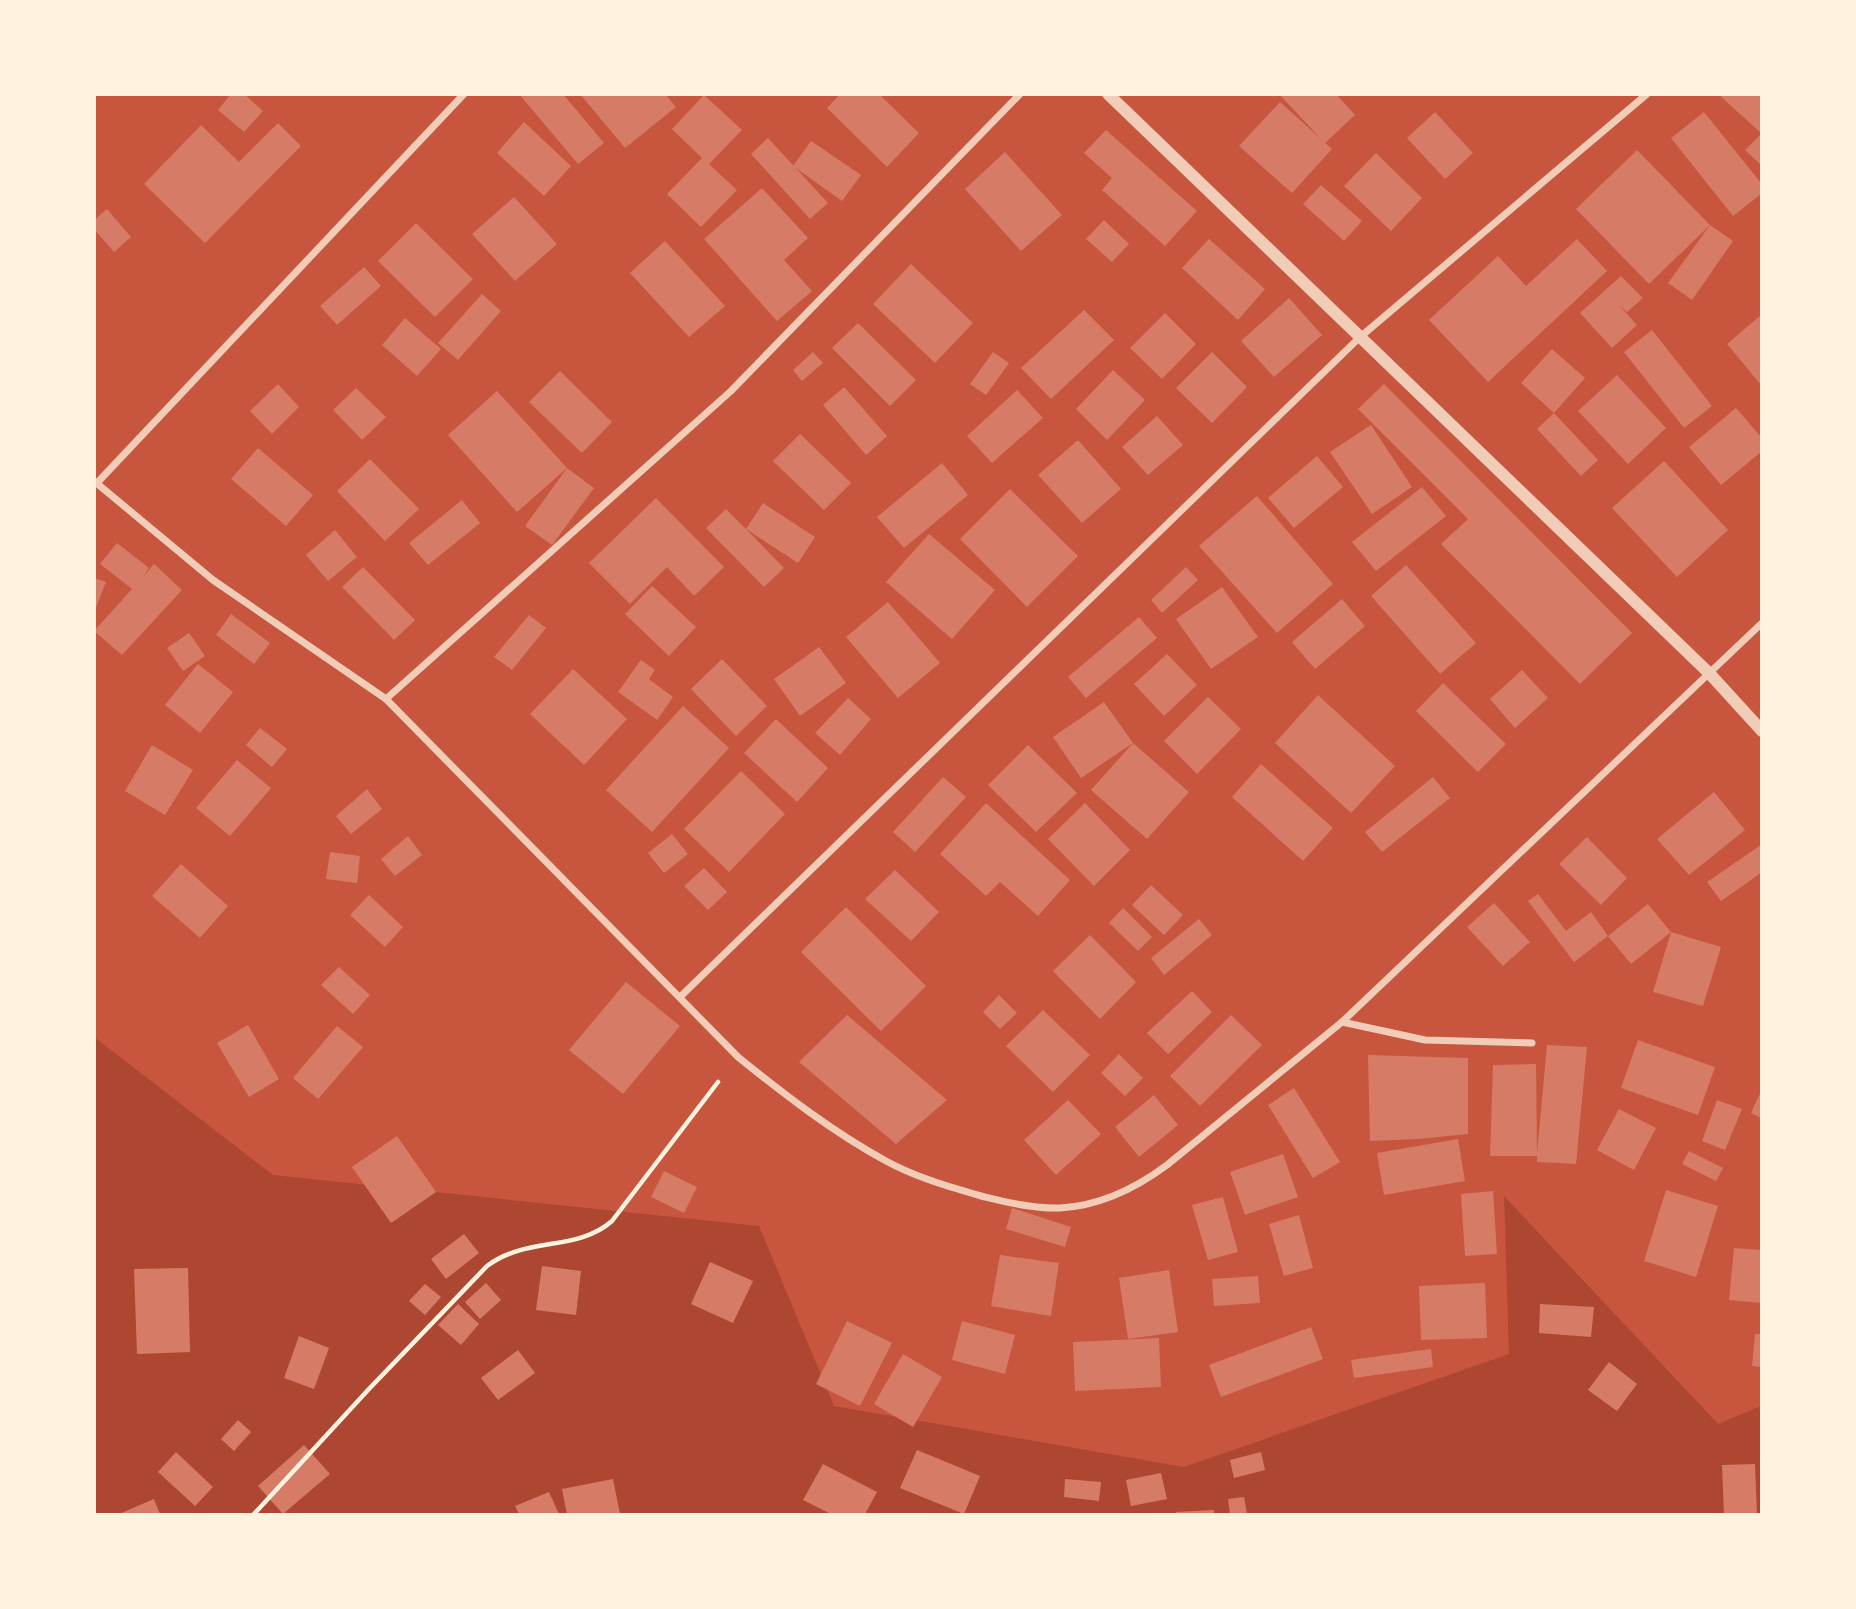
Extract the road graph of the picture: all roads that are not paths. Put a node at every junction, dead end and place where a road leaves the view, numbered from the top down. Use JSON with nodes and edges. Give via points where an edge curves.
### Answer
{"nodes":[{"id":1,"x":464,"y":94,"type":"edge"},
{"id":2,"x":1020,"y":94,"type":"edge"},
{"id":3,"x":1108,"y":94,"type":"edge"},
{"id":4,"x":1647,"y":94,"type":"edge"},
{"id":5,"x":1359,"y":338,"type":"junction"},
{"id":6,"x":96,"y":482,"type":"edge"},
{"id":7,"x":1762,"y":623,"type":"edge"},
{"id":8,"x":1710,"y":674,"type":"junction"},
{"id":9,"x":386,"y":699,"type":"junction"},
{"id":10,"x":1762,"y":731,"type":"edge"},
{"id":11,"x":680,"y":997,"type":"junction"},
{"id":12,"x":1342,"y":1022,"type":"junction"},
{"id":13,"x":1532,"y":1043,"type":"dead end"}],
"edges":[{"from":1,"to":6,"type":"street"},
{"from":2,"to":9,"type":"street","via":[[730,391]]},
{"from":3,"to":5,"type":"street"},
{"from":4,"to":5,"type":"street"},
{"from":5,"to":8,"type":"street"},
{"from":5,"to":11,"type":"street"},
{"from":6,"to":9,"type":"street","via":[[213,580]]},
{"from":7,"to":8,"type":"street"},
{"from":8,"to":10,"type":"street"},
{"from":8,"to":12,"type":"street"},
{"from":9,"to":11,"type":"street"},
{"from":11,"to":12,"type":"street","via":[[738,1057],[782,1094],[888,1163],[1014,1205],[1060,1208],[1103,1199],[1141,1184]]},
{"from":12,"to":13,"type":"street","via":[[1425,1040]]}]}
